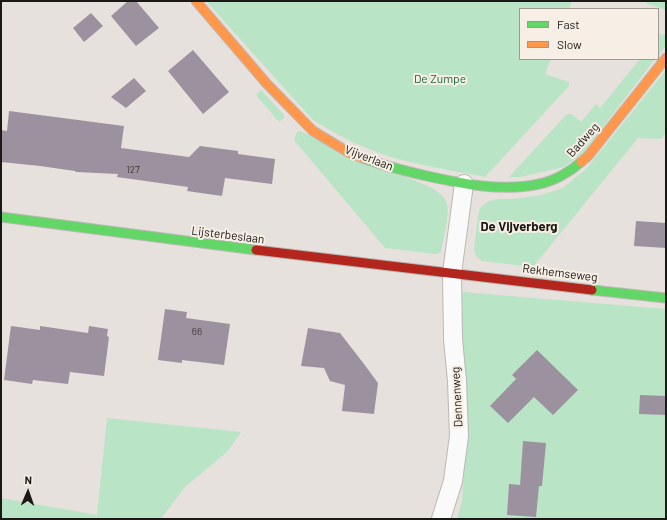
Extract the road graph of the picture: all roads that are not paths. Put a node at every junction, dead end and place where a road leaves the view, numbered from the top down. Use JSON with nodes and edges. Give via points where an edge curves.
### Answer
{"nodes":[{"id":1,"x":196,"y":1,"type":"edge"},
{"id":2,"x":666,"y":58,"type":"edge"},
{"id":3,"x":464,"y":184,"type":"junction"},
{"id":4,"x":1,"y":217,"type":"edge"},
{"id":5,"x":452,"y":273,"type":"junction"},
{"id":6,"x":666,"y":298,"type":"edge"},
{"id":7,"x":441,"y":519,"type":"edge"}],
"edges":[{"from":1,"to":3,"type":"street","name":"Vijverlaan","via":[[266,84],[313,131],[348,152],[385,166]]},
{"from":2,"to":3,"type":"street","name":"Badweg","via":[[588,156],[574,169],[540,184],[516,187]]},
{"from":3,"to":5,"type":"street"},
{"from":4,"to":5,"type":"street","name":"Lijsterbeslaan"},
{"from":5,"to":6,"type":"street","name":"Rekhemseweg"},
{"from":5,"to":7,"type":"street","name":"Dennenweg","via":[[459,436],[453,481]]}]}
